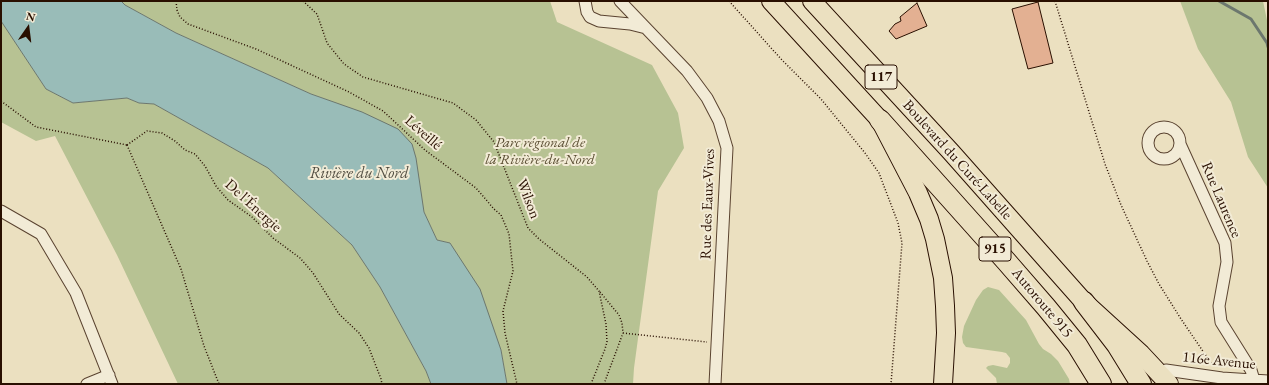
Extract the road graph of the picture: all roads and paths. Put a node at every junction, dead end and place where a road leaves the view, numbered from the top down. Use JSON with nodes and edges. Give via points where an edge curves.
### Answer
{"nodes":[{"id":1,"x":176,"y":1,"type":"edge"},
{"id":2,"x":303,"y":1,"type":"edge"},
{"id":3,"x":585,"y":1,"type":"edge"},
{"id":4,"x":620,"y":1,"type":"edge"},
{"id":5,"x":729,"y":1,"type":"edge"},
{"id":6,"x":771,"y":1,"type":"edge"},
{"id":7,"x":812,"y":1,"type":"edge"},
{"id":8,"x":1055,"y":1,"type":"edge"},
{"id":9,"x":646,"y":28,"type":"junction"},
{"id":10,"x":1,"y":101,"type":"edge"},
{"id":11,"x":880,"y":120,"type":"junction"},
{"id":12,"x":1180,"y":144,"type":"dead end"},
{"id":13,"x":127,"y":145,"type":"junction"},
{"id":14,"x":1,"y":211,"type":"edge"},
{"id":15,"x":599,"y":291,"type":"junction"},
{"id":16,"x":1084,"y":302,"type":"junction"},
{"id":17,"x":623,"y":333,"type":"junction"},
{"id":18,"x":717,"y":343,"type":"junction"},
{"id":19,"x":1214,"y":368,"type":"dead end"},
{"id":20,"x":1163,"y":374,"type":"edge"},
{"id":21,"x":110,"y":379,"type":"edge"},
{"id":22,"x":1254,"y":380,"type":"junction"},
{"id":23,"x":1268,"y":381,"type":"edge"},
{"id":24,"x":87,"y":384,"type":"edge"},
{"id":25,"x":219,"y":384,"type":"edge"},
{"id":26,"x":382,"y":384,"type":"edge"},
{"id":27,"x":517,"y":384,"type":"edge"},
{"id":28,"x":591,"y":384,"type":"edge"},
{"id":29,"x":604,"y":384,"type":"edge"},
{"id":30,"x":715,"y":384,"type":"edge"},
{"id":31,"x":891,"y":384,"type":"edge"},
{"id":32,"x":943,"y":384,"type":"edge"},
{"id":33,"x":1101,"y":384,"type":"edge"},
{"id":34,"x":1141,"y":384,"type":"edge"}],
"edges":[{"from":1,"to":27,"type":"path","name":"Léveillé","via":[[180,17],[188,24],[256,49],[349,92],[383,111],[425,150],[476,188],[501,215],[510,234],[513,271],[503,311],[505,333]]},
{"from":2,"to":15,"type":"path","name":"Wilson","via":[[317,14],[327,43],[344,64],[363,77],[453,103],[476,120],[494,142],[528,228],[587,276]]},
{"from":3,"to":9,"type":"street","via":[[586,12],[599,21]]},
{"from":4,"to":9,"type":"street","name":"Rue des Eaux-Vives"},
{"from":5,"to":31,"type":"path","via":[[821,99],[866,152],[879,173],[898,224],[902,243]]},
{"from":6,"to":11,"type":"main road","name":"Boulevard du Curé-Labelle","number":"117"},
{"from":7,"to":16,"type":"main road","name":"Boulevard du Curé-Labelle","number":"117"},
{"from":8,"to":19,"type":"path","via":[[1105,164],[1121,205],[1160,284]]},
{"from":9,"to":18,"type":"street","name":"Rue des Eaux-Vives","via":[[687,71],[707,98],[719,121],[727,148]]},
{"from":10,"to":13,"type":"path","via":[[36,128]]},
{"from":11,"to":32,"type":"main road","name":"Boulevard du Curé-Labelle","via":[[920,198],[939,252],[946,333]]},
{"from":11,"to":33,"type":"highway","name":"Autoroute 915","number":"915","via":[[1043,303],[1076,345]]},
{"from":12,"to":22,"type":"street","name":"Rue Laurence","via":[[1225,243],[1227,262],[1219,306],[1221,322],[1251,370]]},
{"from":13,"to":25,"type":"path","via":[[181,269],[204,346]]},
{"from":13,"to":26,"type":"path","name":"De l'Énergie","via":[[147,131],[162,133],[194,154],[206,166],[216,186],[228,200],[300,258],[313,273],[339,314],[359,333],[369,348]]},
{"from":14,"to":21,"type":"street","via":[[41,234],[76,293]]},
{"from":15,"to":17,"type":"path","via":[[619,315]]},
{"from":15,"to":28,"type":"path","name":"Wilson","via":[[607,342]]},
{"from":16,"to":20,"type":"main road","name":"Boulevard du Curé-Labelle"},
{"from":16,"to":34,"type":"highway","via":[[1117,345]]},
{"from":17,"to":18,"type":"path"},
{"from":17,"to":29,"type":"path"},
{"from":18,"to":30,"type":"street","name":"Rue des Eaux-Vives"},
{"from":20,"to":22,"type":"street","name":"116e Avenue"},
{"from":21,"to":24,"type":"street"},
{"from":22,"to":23,"type":"street","name":"116e Avenue"}]}
